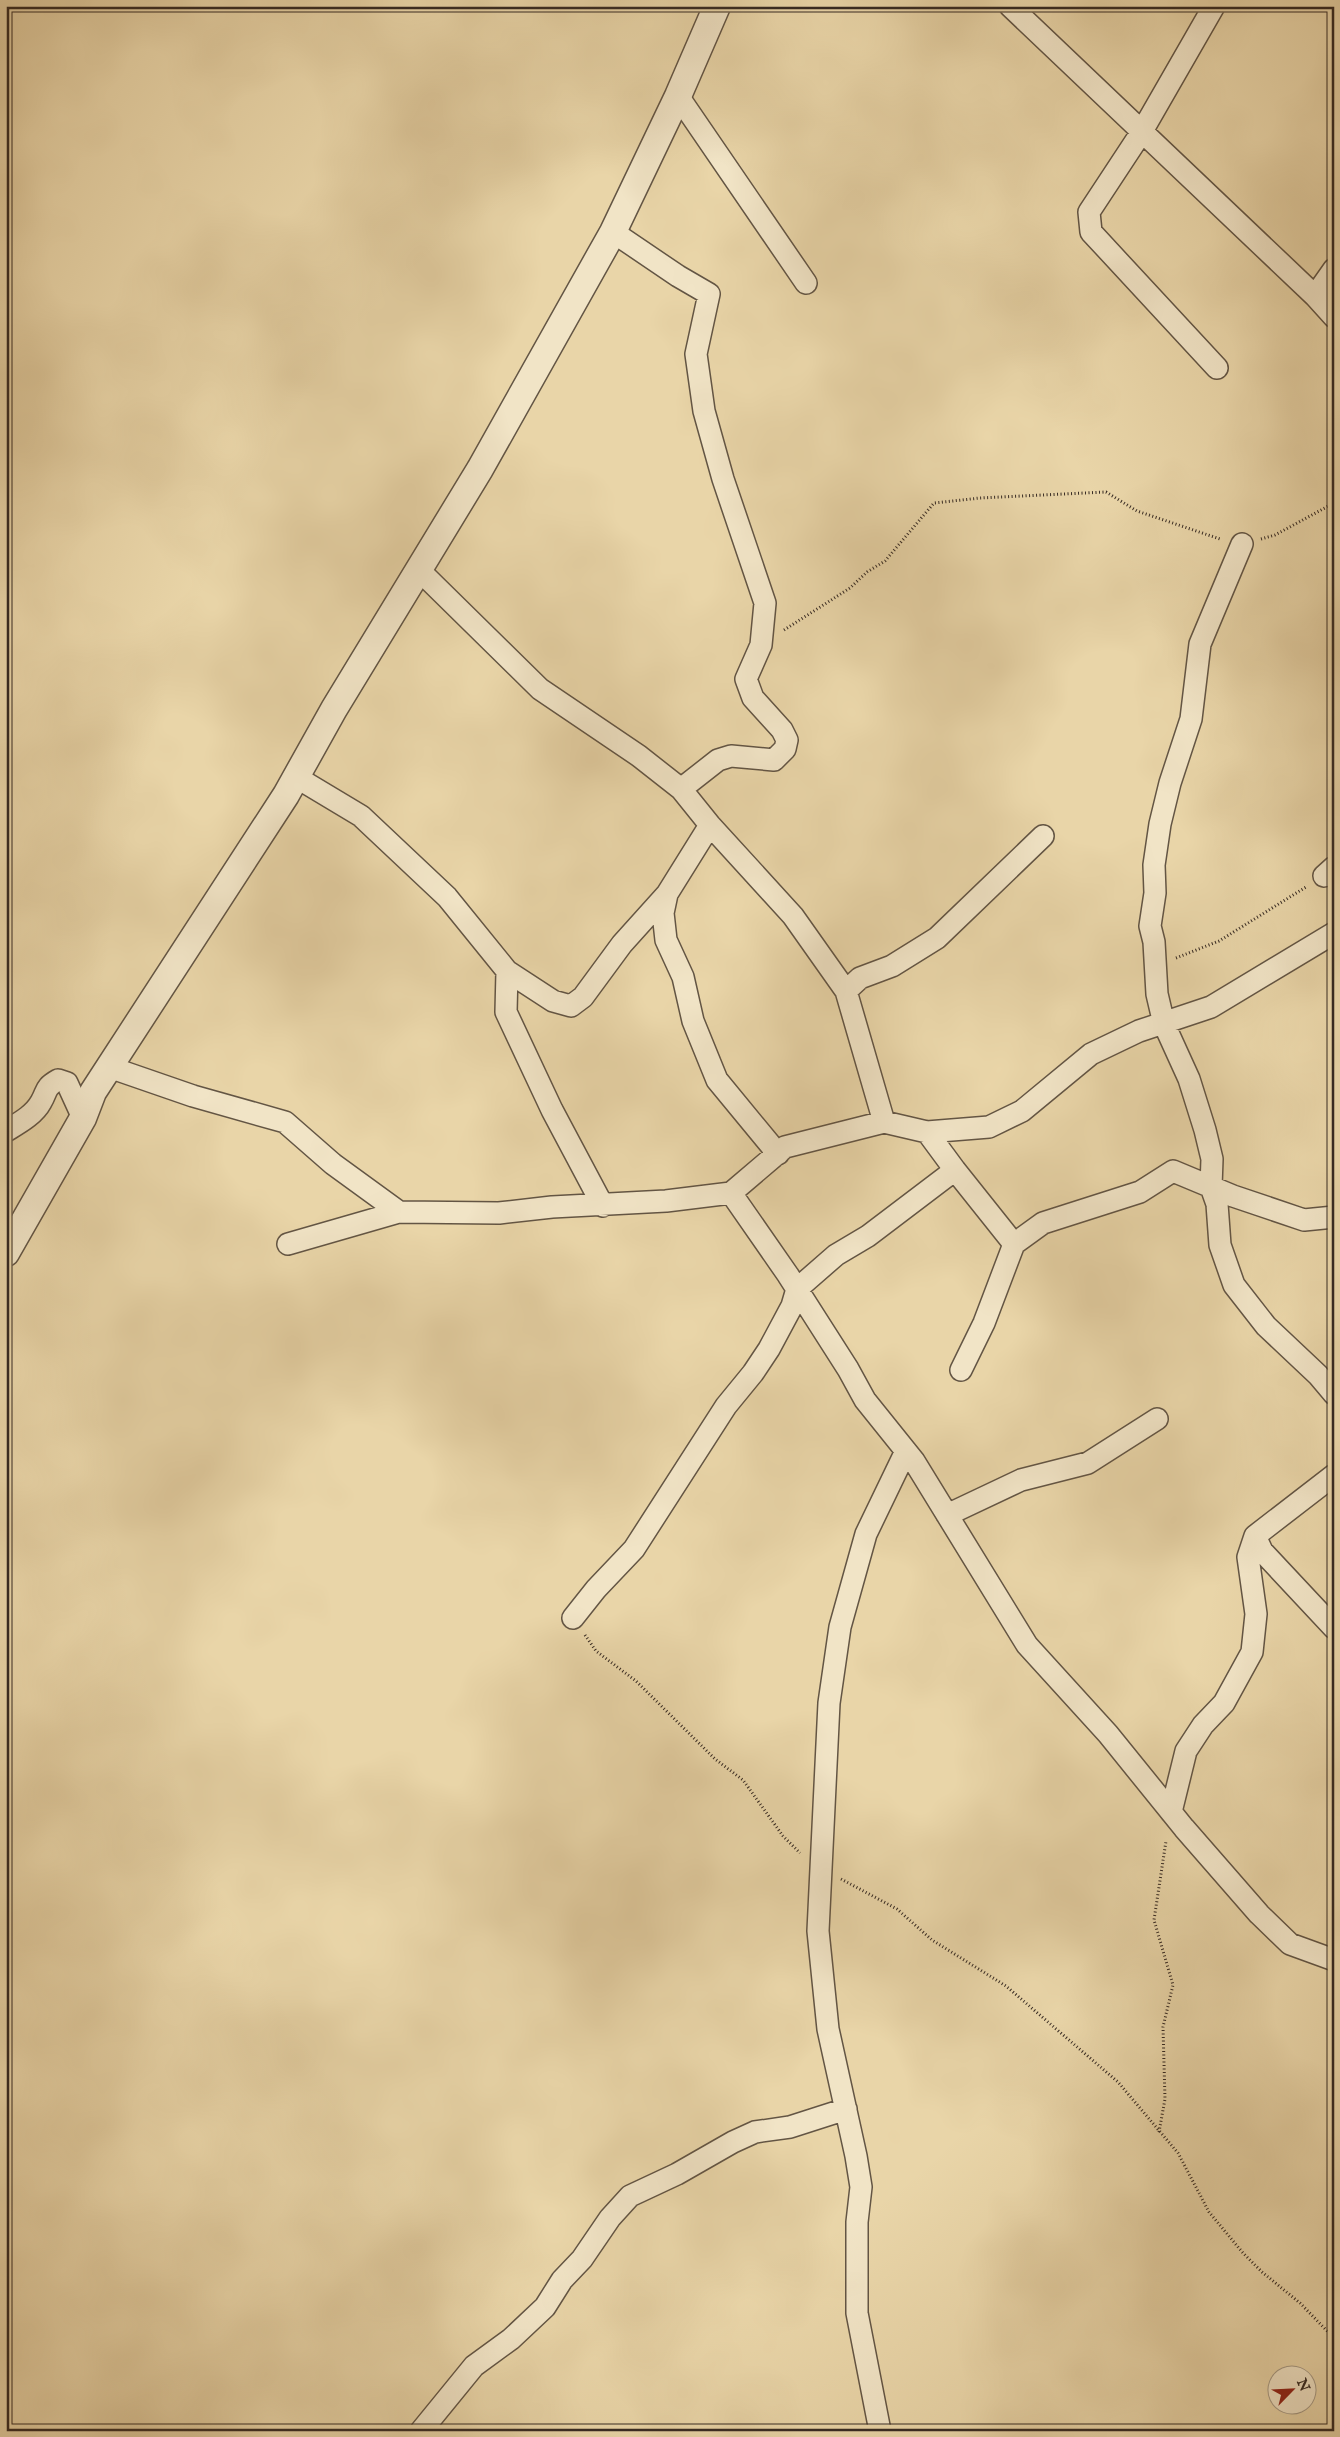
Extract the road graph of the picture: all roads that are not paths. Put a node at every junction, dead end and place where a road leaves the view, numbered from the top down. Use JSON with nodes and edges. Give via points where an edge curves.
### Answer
{"nodes":[{"id":1,"x":717,"y":6,"type":"edge"},
{"id":2,"x":1010,"y":6,"type":"edge"},
{"id":3,"x":1214,"y":6,"type":"edge"},
{"id":4,"x":678,"y":96,"type":"junction"},
{"id":5,"x":1140,"y":133,"type":"junction"},
{"id":6,"x":613,"y":232,"type":"junction"},
{"id":7,"x":1334,"y":269,"type":"edge"},
{"id":8,"x":806,"y":283,"type":"dead end"},
{"id":9,"x":1315,"y":296,"type":"junction"},
{"id":10,"x":1334,"y":317,"type":"edge"},
{"id":11,"x":1217,"y":368,"type":"dead end"},
{"id":12,"x":1242,"y":544,"type":"road end"},
{"id":13,"x":420,"y":571,"type":"junction"},
{"id":14,"x":296,"y":778,"type":"junction"},
{"id":15,"x":681,"y":788,"type":"junction"},
{"id":16,"x":710,"y":825,"type":"junction"},
{"id":17,"x":1043,"y":836,"type":"dead end"},
{"id":18,"x":667,"y":894,"type":"junction"},
{"id":19,"x":1334,"y":933,"type":"edge"},
{"id":20,"x":507,"y":971,"type":"junction"},
{"id":21,"x":846,"y":991,"type":"junction"},
{"id":22,"x":1164,"y":1024,"type":"junction"},
{"id":23,"x":109,"y":1067,"type":"junction"},
{"id":24,"x":83,"y":1118,"type":"junction"},
{"id":25,"x":884,"y":1122,"type":"junction"},
{"id":26,"x":6,"y":1131,"type":"edge"},
{"id":27,"x":927,"y":1132,"type":"junction"},
{"id":28,"x":778,"y":1154,"type":"junction"},
{"id":29,"x":955,"y":1170,"type":"junction"},
{"id":30,"x":1211,"y":1187,"type":"junction"},
{"id":31,"x":731,"y":1193,"type":"junction"},
{"id":32,"x":603,"y":1206,"type":"junction"},
{"id":33,"x":399,"y":1212,"type":"junction"},
{"id":34,"x":1334,"y":1217,"type":"edge"},
{"id":35,"x":288,"y":1244,"type":"dead end"},
{"id":36,"x":1014,"y":1244,"type":"junction"},
{"id":37,"x":6,"y":1253,"type":"edge"},
{"id":38,"x":797,"y":1289,"type":"junction"},
{"id":39,"x":961,"y":1370,"type":"dead end"},
{"id":40,"x":1334,"y":1394,"type":"edge"},
{"id":41,"x":1157,"y":1419,"type":"dead end"},
{"id":42,"x":906,"y":1451,"type":"junction"},
{"id":43,"x":1334,"y":1475,"type":"edge"},
{"id":44,"x":947,"y":1515,"type":"junction"},
{"id":45,"x":1255,"y":1536,"type":"junction"},
{"id":46,"x":573,"y":1618,"type":"road end"},
{"id":47,"x":1334,"y":1628,"type":"edge"},
{"id":48,"x":1170,"y":1812,"type":"junction"},
{"id":49,"x":1334,"y":1960,"type":"edge"},
{"id":50,"x":846,"y":2109,"type":"junction"},
{"id":51,"x":420,"y":2431,"type":"edge"},
{"id":52,"x":880,"y":2431,"type":"edge"}],
"edges":[{"from":1,"to":4,"type":"street"},
{"from":2,"to":5,"type":"street"},
{"from":3,"to":5,"type":"street"},
{"from":4,"to":6,"type":"street"},
{"from":4,"to":8,"type":"street"},
{"from":5,"to":9,"type":"street"},
{"from":5,"to":11,"type":"street","via":[[1089,212],[1091,232]]},
{"from":6,"to":13,"type":"street"},
{"from":6,"to":15,"type":"street","via":[[709,294],[696,354],[704,410],[723,479],[765,603],[761,645],[746,679],[752,698],[782,730],[787,740],[785,749],[774,760],[731,756],[718,760]]},
{"from":7,"to":9,"type":"street"},
{"from":9,"to":10,"type":"street"},
{"from":12,"to":22,"type":"street","via":[[1200,644],[1191,719],[1160,824],[1150,926],[1157,994]]},
{"from":13,"to":14,"type":"street","via":[[334,709]]},
{"from":13,"to":15,"type":"street","via":[[540,689]]},
{"from":14,"to":20,"type":"street","via":[[361,816],[447,897]]},
{"from":14,"to":23,"type":"street"},
{"from":15,"to":16,"type":"street"},
{"from":16,"to":18,"type":"street"},
{"from":16,"to":21,"type":"street","via":[[793,916]]},
{"from":17,"to":21,"type":"street","via":[[937,938],[892,966],[860,978]]},
{"from":18,"to":20,"type":"street","via":[[622,944],[583,997],[571,1006],[552,1001]]},
{"from":18,"to":28,"type":"street","via":[[663,913],[666,940],[683,977],[693,1021],[717,1080]]},
{"from":19,"to":22,"type":"street","via":[[1211,1007]]},
{"from":20,"to":32,"type":"street","via":[[506,1012],[552,1110]]},
{"from":21,"to":25,"type":"street"},
{"from":22,"to":27,"type":"street","via":[[1140,1031],[1091,1054],[1022,1111],[989,1127]]},
{"from":22,"to":30,"type":"street","via":[[1189,1079],[1205,1130],[1212,1159]]},
{"from":23,"to":24,"type":"street","via":[[93,1092]]},
{"from":23,"to":33,"type":"street","via":[[193,1096],[285,1122],[333,1164]]},
{"from":24,"to":26,"type":"street","via":[[67,1083],[58,1080],[47,1086],[41,1103],[25,1120]]},
{"from":24,"to":37,"type":"street"},
{"from":25,"to":27,"type":"street"},
{"from":25,"to":28,"type":"street","via":[[785,1146]]},
{"from":27,"to":29,"type":"street"},
{"from":28,"to":31,"type":"street","via":[[768,1159]]},
{"from":29,"to":36,"type":"street"},
{"from":29,"to":38,"type":"street","via":[[868,1236],[836,1255]]},
{"from":30,"to":34,"type":"street","via":[[1304,1220]]},
{"from":30,"to":36,"type":"street","via":[[1173,1171],[1140,1192],[1043,1223]]},
{"from":30,"to":40,"type":"street","via":[[1217,1204],[1220,1245],[1234,1285],[1266,1326]]},
{"from":31,"to":32,"type":"street"},
{"from":31,"to":38,"type":"street"},
{"from":32,"to":33,"type":"street","via":[[499,1213]]},
{"from":33,"to":35,"type":"street"},
{"from":36,"to":39,"type":"street","via":[[984,1323]]},
{"from":38,"to":42,"type":"street","via":[[865,1400]]},
{"from":38,"to":46,"type":"street","via":[[792,1306],[754,1373],[726,1406],[634,1549]]},
{"from":41,"to":44,"type":"street","via":[[1088,1463],[1021,1480]]},
{"from":42,"to":44,"type":"street"},
{"from":42,"to":50,"type":"street","via":[[866,1534],[840,1627],[828,1703],[818,1931],[828,2029]]},
{"from":43,"to":45,"type":"street"},
{"from":44,"to":48,"type":"street","via":[[1027,1645],[1108,1734]]},
{"from":45,"to":47,"type":"street","via":[[1262,1551]]},
{"from":45,"to":48,"type":"street","via":[[1248,1557],[1256,1614],[1252,1652],[1224,1703],[1203,1725],[1186,1751]]},
{"from":48,"to":49,"type":"street","via":[[1259,1914],[1290,1944]]},
{"from":50,"to":51,"type":"street","via":[[790,2127],[755,2132],[630,2196],[562,2280],[545,2307],[511,2339],[474,2366]]},
{"from":50,"to":52,"type":"street","via":[[861,2187],[857,2222],[857,2313]]}]}
